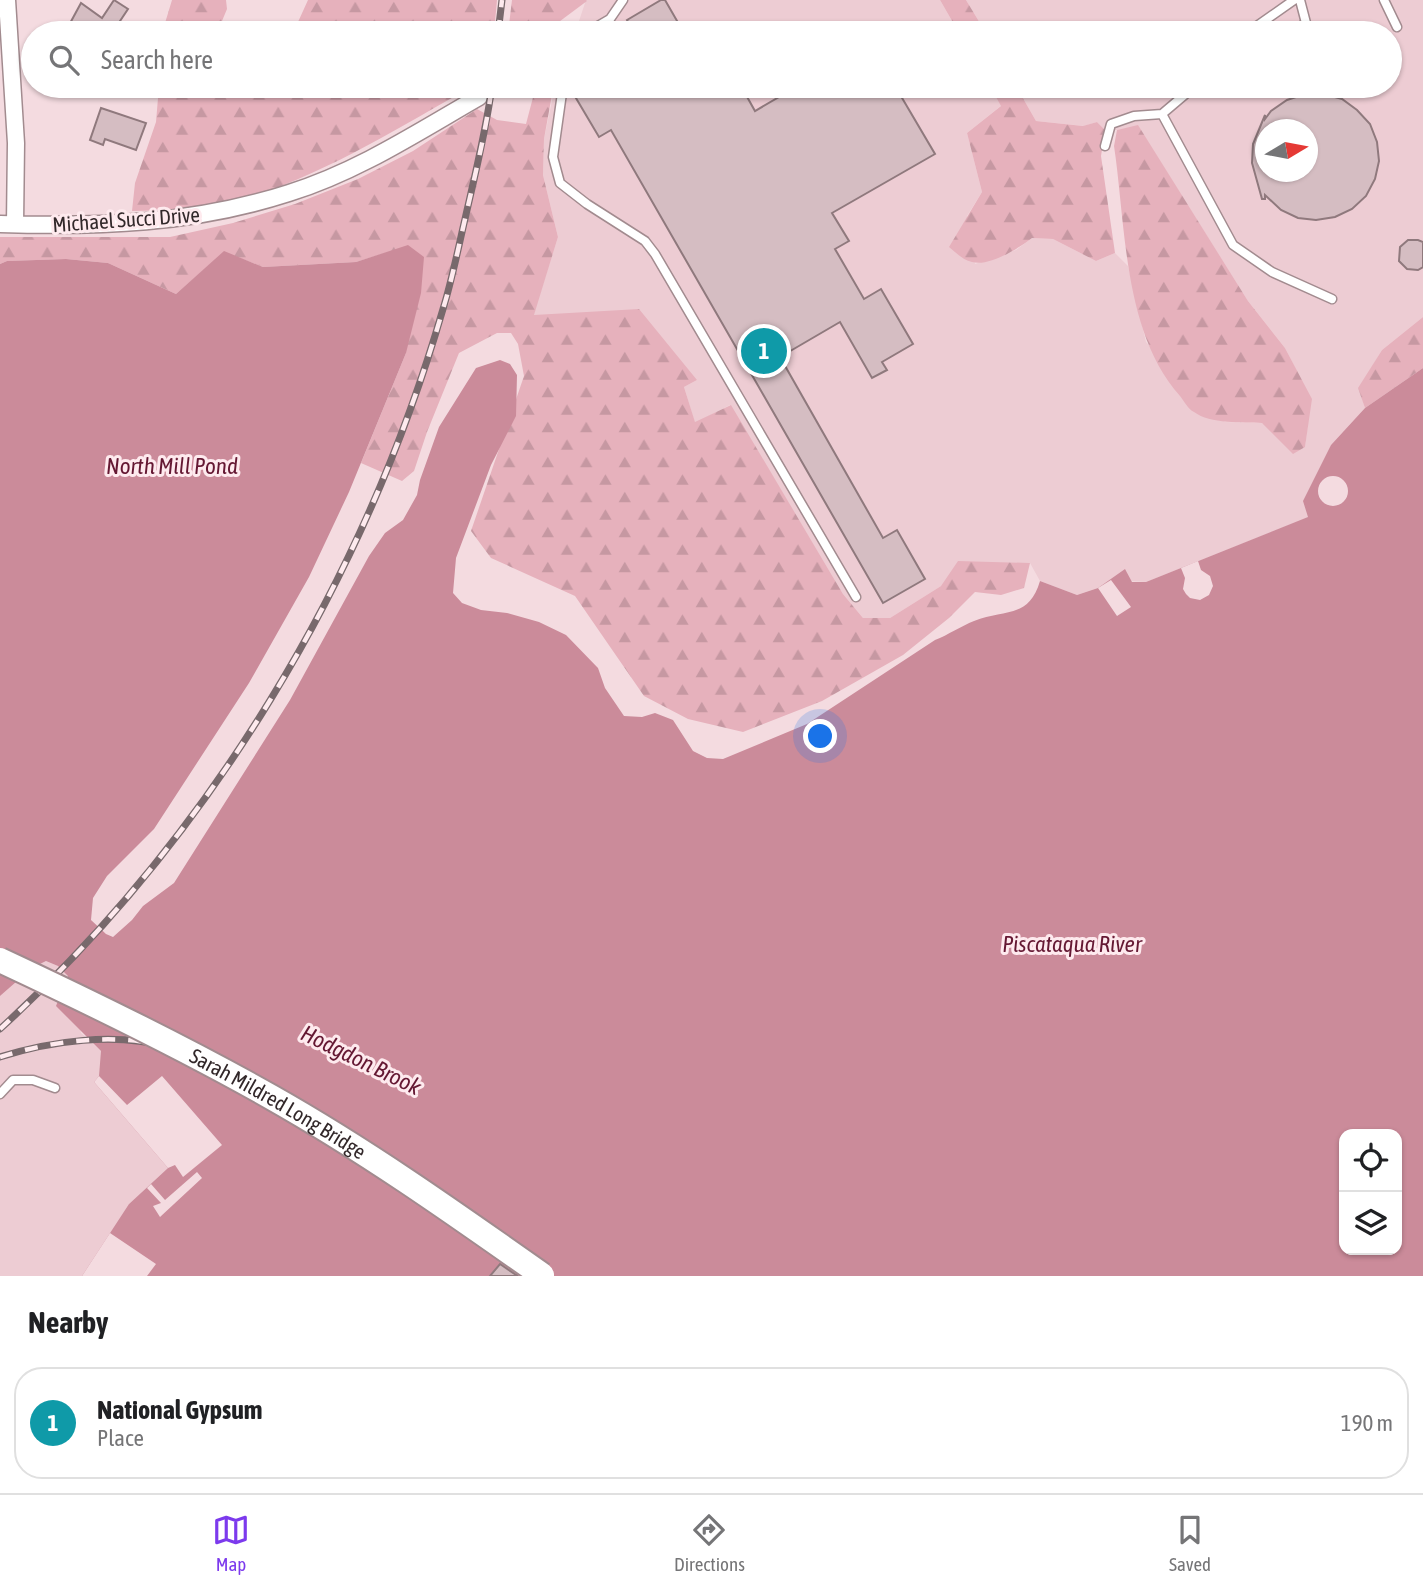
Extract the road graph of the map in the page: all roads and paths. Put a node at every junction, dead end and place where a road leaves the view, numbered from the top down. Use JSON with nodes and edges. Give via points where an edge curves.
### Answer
{"nodes":[{"id":1,"x":7,"y":0,"type":"edge"},
{"id":2,"x":1294,"y":0,"type":"edge"},
{"id":3,"x":1300,"y":0,"type":"edge"},
{"id":4,"x":1384,"y":0,"type":"edge"},
{"id":5,"x":622,"y":1,"type":"edge"},
{"id":6,"x":607,"y":21,"type":"edge"},
{"id":7,"x":1264,"y":21,"type":"edge"},
{"id":8,"x":1305,"y":21,"type":"edge"},
{"id":9,"x":1394,"y":21,"type":"edge"},
{"id":10,"x":477,"y":98,"type":"edge"},
{"id":11,"x":561,"y":98,"type":"edge"},
{"id":12,"x":1181,"y":98,"type":"edge"},
{"id":13,"x":1162,"y":114,"type":"junction"},
{"id":14,"x":1105,"y":146,"type":"dead end"},
{"id":15,"x":7,"y":224,"type":"edge"},
{"id":16,"x":1332,"y":299,"type":"dead end"},
{"id":17,"x":856,"y":597,"type":"dead end"},
{"id":18,"x":0,"y":960,"type":"edge"},
{"id":19,"x":55,"y":1088,"type":"dead end"},
{"id":20,"x":0,"y":1094,"type":"edge"},
{"id":21,"x":542,"y":1275,"type":"edge"}],
"edges":[{"from":1,"to":15,"type":"street","via":[[16,143]]},
{"from":2,"to":7,"type":"lane"},
{"from":3,"to":8,"type":"lane"},
{"from":4,"to":9,"type":"lane"},
{"from":5,"to":6,"type":"lane"},
{"from":10,"to":15,"type":"street","name":"Michael Succi Drive","via":[[365,162],[292,192],[231,210],[106,224]]},
{"from":11,"to":17,"type":"lane","via":[[552,158],[560,183],[638,236],[655,254]]},
{"from":12,"to":13,"type":"lane"},
{"from":13,"to":14,"type":"lane","via":[[1111,124]]},
{"from":13,"to":16,"type":"lane","via":[[1233,245],[1272,272]]},
{"from":18,"to":21,"type":"main road","name":"Sarah Mildred Long Bridge","bridge":true,"via":[[119,1016],[273,1098]]},
{"from":19,"to":20,"type":"lane","via":[[33,1080],[13,1080]]}]}
